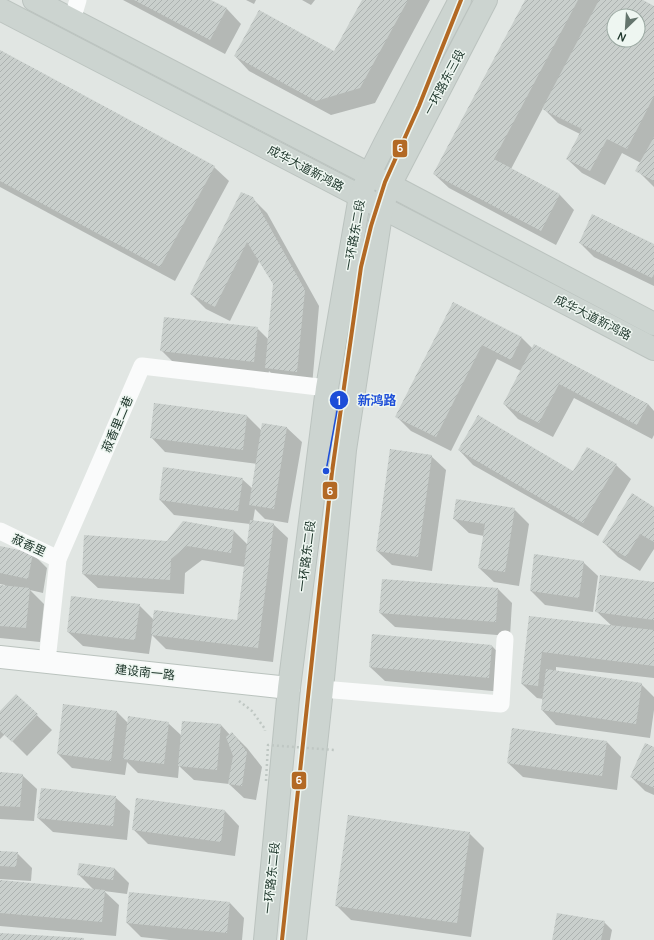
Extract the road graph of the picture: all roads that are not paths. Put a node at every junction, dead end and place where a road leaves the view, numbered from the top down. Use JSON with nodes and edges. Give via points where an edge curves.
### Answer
{"nodes":[{"id":1,"x":34,"y":0,"type":"edge"},
{"id":2,"x":460,"y":0,"type":"edge"},
{"id":3,"x":486,"y":0,"type":"edge"},
{"id":4,"x":0,"y":9,"type":"edge"},
{"id":5,"x":75,"y":10,"type":"edge"},
{"id":6,"x":369,"y":175,"type":"junction"},
{"id":7,"x":390,"y":185,"type":"junction"},
{"id":8,"x":360,"y":196,"type":"junction"},
{"id":9,"x":382,"y":208,"type":"junction"},
{"id":10,"x":654,"y":324,"type":"edge"},
{"id":11,"x":654,"y":349,"type":"edge"},
{"id":12,"x":327,"y":388,"type":"junction"},
{"id":13,"x":0,"y":531,"type":"edge"},
{"id":14,"x":58,"y":559,"type":"junction"},
{"id":15,"x":505,"y":639,"type":"dead end"},
{"id":16,"x":0,"y":657,"type":"edge"},
{"id":17,"x":47,"y":661,"type":"junction"},
{"id":18,"x":289,"y":688,"type":"junction"},
{"id":19,"x":322,"y":689,"type":"junction"},
{"id":20,"x":265,"y":940,"type":"edge"},
{"id":21,"x":295,"y":940,"type":"edge"}],
"edges":[{"from":1,"to":5,"type":"main road","name":"成华大道新鸿路"},
{"from":2,"to":6,"type":"main road","name":"一环路东三段"},
{"from":3,"to":7,"type":"main road","name":"一环路东三段"},
{"from":4,"to":8,"type":"main road","name":"成华大道新鸿路"},
{"from":5,"to":6,"type":"main road","name":"成华大道新鸿路"},
{"from":6,"to":7,"type":"main road","name":"成华大道新鸿路"},
{"from":6,"to":8,"type":"main road","name":"一环路东二段"},
{"from":7,"to":9,"type":"main road","name":"一环路东二段"},
{"from":7,"to":10,"type":"main road","name":"成华大道新鸿路"},
{"from":8,"to":9,"type":"main road","name":"成华大道新鸿路"},
{"from":8,"to":12,"type":"main road","name":"一环路东二段"},
{"from":9,"to":11,"type":"main road","name":"成华大道新鸿路"},
{"from":9,"to":19,"type":"main road","name":"一环路东二段","via":[[345,450]]},
{"from":12,"to":14,"type":"street","name":"菽香里二巷","via":[[142,366]]},
{"from":12,"to":18,"type":"main road","name":"一环路东二段"},
{"from":13,"to":14,"type":"street","name":"菽香里"},
{"from":14,"to":17,"type":"street","name":"菽香里二巷"},
{"from":15,"to":19,"type":"street","via":[[501,704]]},
{"from":16,"to":17,"type":"street","name":"建设南一路"},
{"from":17,"to":18,"type":"street","name":"建设南一路"},
{"from":18,"to":20,"type":"main road","name":"一环路东二段"},
{"from":19,"to":21,"type":"main road","name":"一环路东二段"}]}
